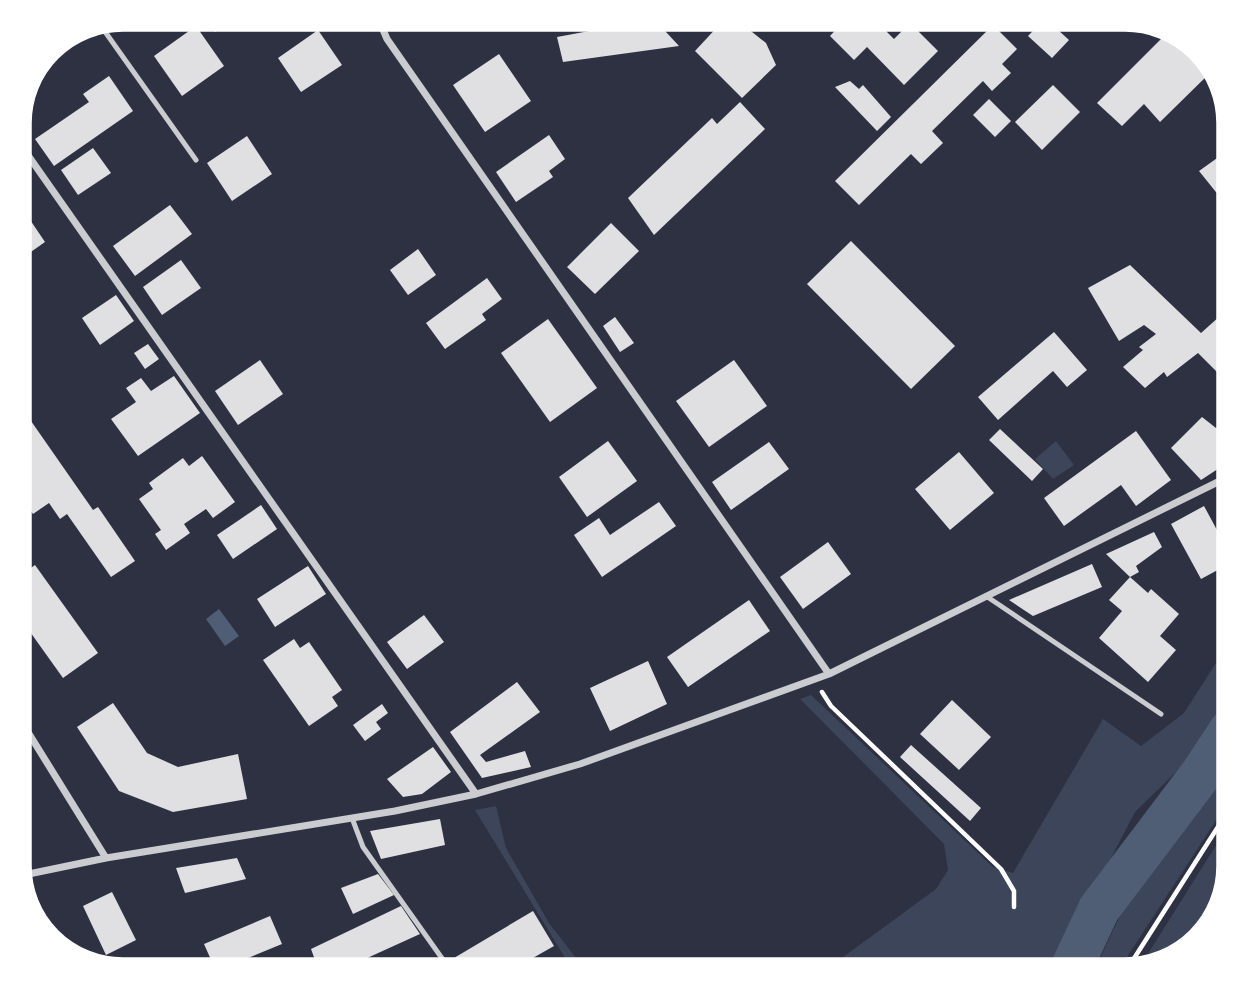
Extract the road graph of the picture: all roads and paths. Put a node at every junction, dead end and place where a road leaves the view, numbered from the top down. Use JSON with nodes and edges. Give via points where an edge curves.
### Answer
{"nodes":[{"id":1,"x":383,"y":30,"type":"edge"},
{"id":2,"x":105,"y":32,"type":"edge"},
{"id":3,"x":30,"y":158,"type":"edge"},
{"id":4,"x":196,"y":160,"type":"dead end"},
{"id":5,"x":1218,"y":482,"type":"edge"},
{"id":6,"x":986,"y":596,"type":"junction"},
{"id":7,"x":829,"y":674,"type":"junction"},
{"id":8,"x":813,"y":680,"type":"junction"},
{"id":9,"x":1161,"y":714,"type":"dead end"},
{"id":10,"x":30,"y":735,"type":"edge"},
{"id":11,"x":476,"y":794,"type":"junction"},
{"id":12,"x":352,"y":818,"type":"junction"},
{"id":13,"x":1218,"y":827,"type":"edge"},
{"id":14,"x":106,"y":858,"type":"junction"},
{"id":15,"x":30,"y":874,"type":"edge"},
{"id":16,"x":1014,"y":907,"type":"dead end"},
{"id":17,"x":1134,"y":958,"type":"edge"},
{"id":18,"x":442,"y":959,"type":"edge"}],
"edges":[{"from":1,"to":7,"type":"street"},
{"from":2,"to":4,"type":"lane"},
{"from":3,"to":11,"type":"street"},
{"from":5,"to":6,"type":"street"},
{"from":6,"to":7,"type":"street"},
{"from":6,"to":9,"type":"lane"},
{"from":7,"to":8,"type":"street"},
{"from":8,"to":11,"type":"street","via":[[580,764]]},
{"from":8,"to":16,"type":"path","via":[[831,706],[1001,869],[1014,891]]},
{"from":10,"to":14,"type":"street"},
{"from":11,"to":12,"type":"street"},
{"from":12,"to":14,"type":"street"},
{"from":12,"to":18,"type":"lane","via":[[363,848]]},
{"from":13,"to":17,"type":"path"},
{"from":14,"to":15,"type":"street"}]}
